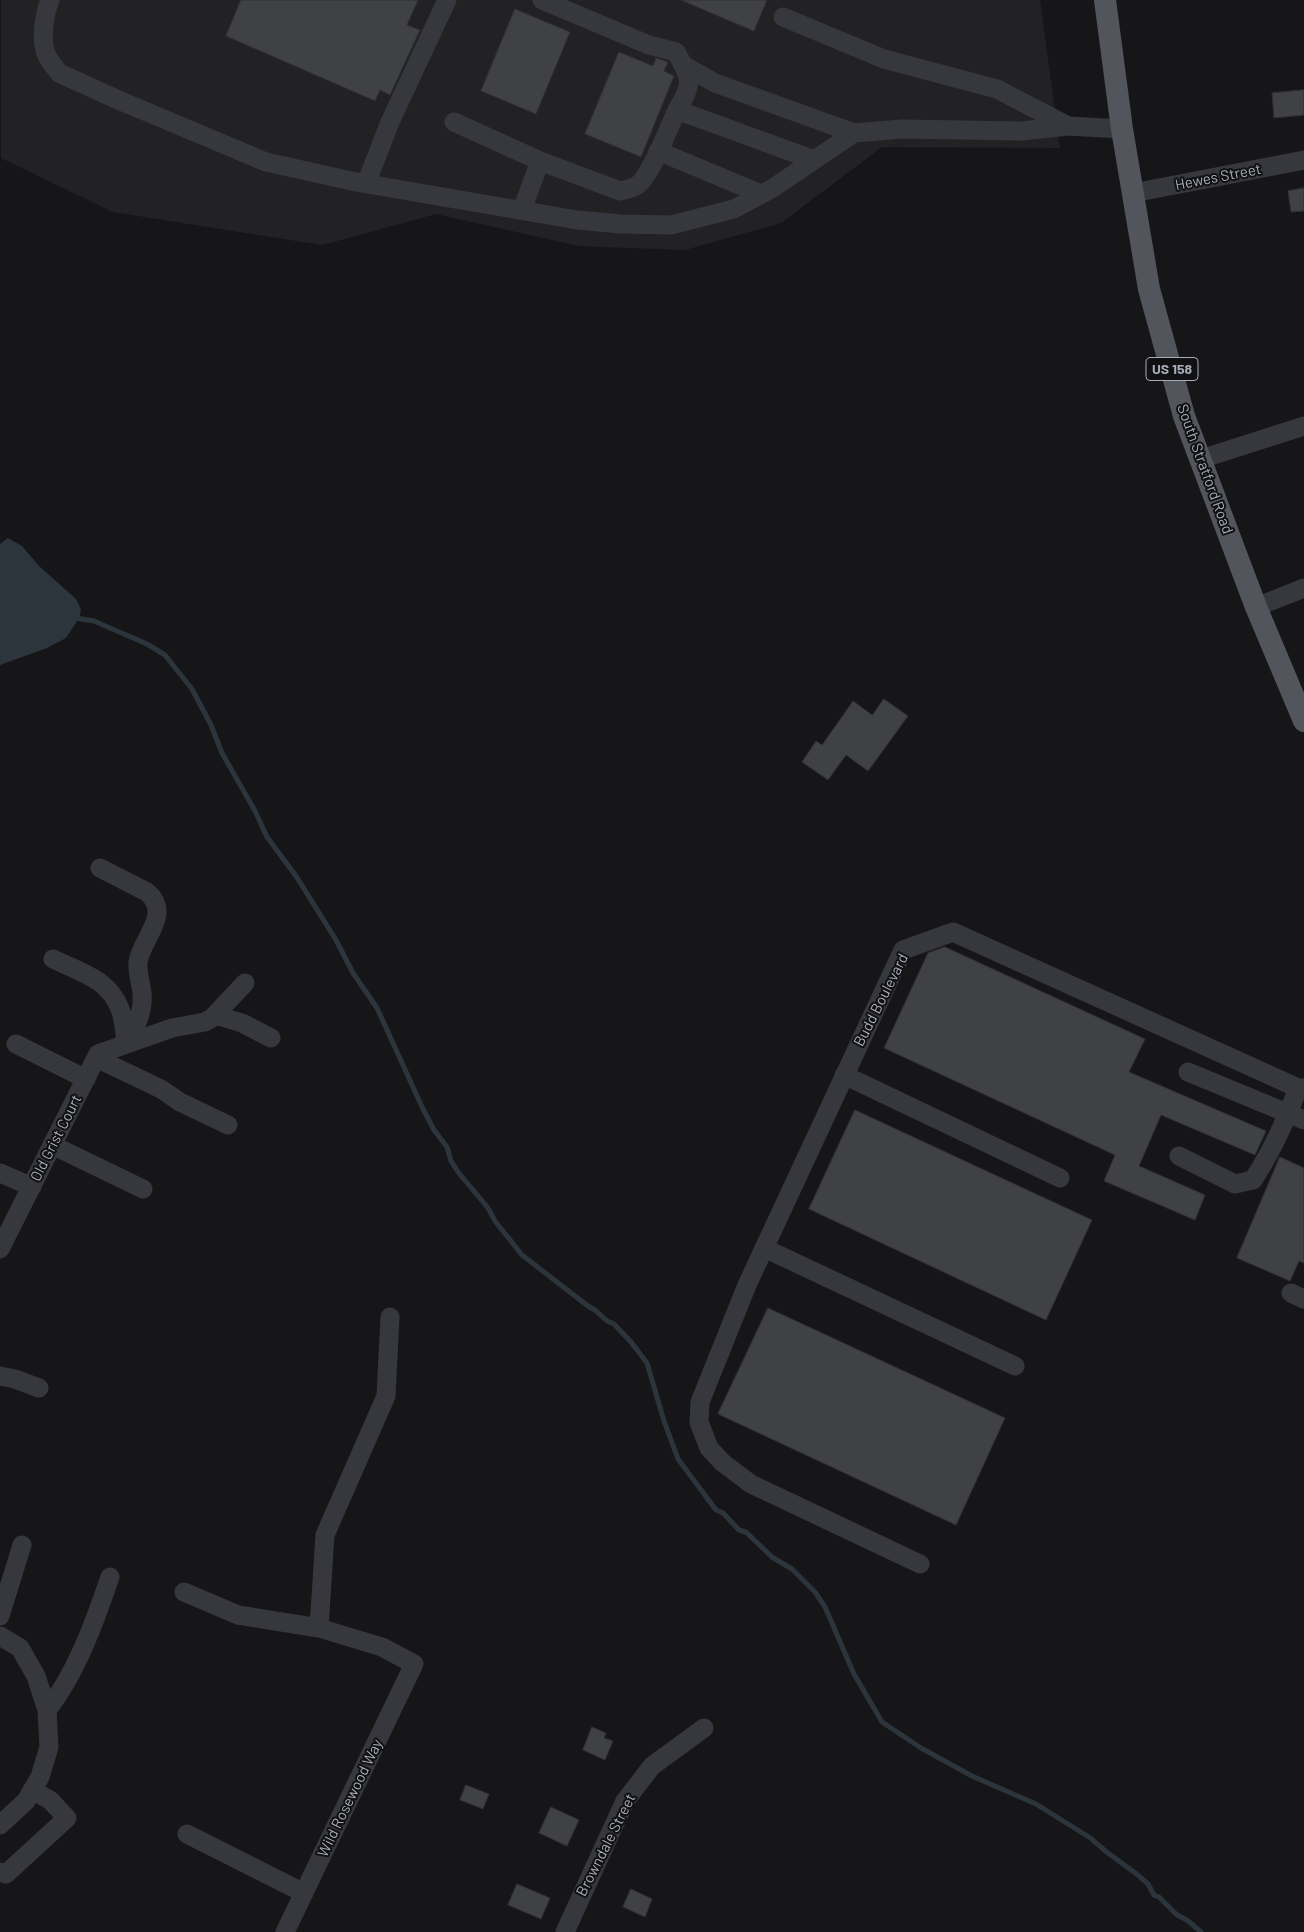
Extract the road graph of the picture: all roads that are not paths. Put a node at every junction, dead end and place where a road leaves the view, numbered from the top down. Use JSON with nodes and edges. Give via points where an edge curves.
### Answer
{"nodes":[{"id":1,"x":50,"y":0,"type":"edge"},
{"id":2,"x":446,"y":0,"type":"edge"},
{"id":3,"x":542,"y":0,"type":"edge"},
{"id":4,"x":1106,"y":0,"type":"edge"},
{"id":5,"x":783,"y":17,"type":"dead end"},
{"id":6,"x":683,"y":65,"type":"junction"},
{"id":7,"x":677,"y":110,"type":"junction"},
{"id":8,"x":454,"y":122,"type":"dead end"},
{"id":9,"x":1068,"y":126,"type":"junction"},
{"id":10,"x":1122,"y":129,"type":"junction"},
{"id":11,"x":854,"y":133,"type":"junction"},
{"id":12,"x":658,"y":151,"type":"junction"},
{"id":13,"x":540,"y":160,"type":"junction"},
{"id":14,"x":814,"y":160,"type":"junction"},
{"id":15,"x":1304,"y":160,"type":"edge"},
{"id":16,"x":366,"y":184,"type":"junction"},
{"id":17,"x":1133,"y":193,"type":"junction"},
{"id":18,"x":761,"y":194,"type":"junction"},
{"id":19,"x":522,"y":210,"type":"junction"},
{"id":20,"x":1304,"y":426,"type":"edge"},
{"id":21,"x":1200,"y":459,"type":"junction"},
{"id":22,"x":1304,"y":588,"type":"edge"},
{"id":23,"x":1256,"y":607,"type":"junction"},
{"id":24,"x":1304,"y":721,"type":"edge"},
{"id":25,"x":100,"y":868,"type":"dead end"},
{"id":26,"x":53,"y":959,"type":"dead end"},
{"id":27,"x":245,"y":984,"type":"dead end"},
{"id":28,"x":215,"y":1016,"type":"junction"},
{"id":29,"x":271,"y":1038,"type":"dead end"},
{"id":30,"x":16,"y":1044,"type":"dead end"},
{"id":31,"x":126,"y":1044,"type":"junction"},
{"id":32,"x":96,"y":1058,"type":"junction"},
{"id":33,"x":1188,"y":1072,"type":"dead end"},
{"id":34,"x":844,"y":1076,"type":"junction"},
{"id":35,"x":86,"y":1079,"type":"junction"},
{"id":36,"x":1301,"y":1088,"type":"edge"},
{"id":37,"x":1296,"y":1117,"type":"edge"},
{"id":38,"x":228,"y":1125,"type":"dead end"},
{"id":39,"x":52,"y":1145,"type":"junction"},
{"id":40,"x":1179,"y":1156,"type":"dead end"},
{"id":41,"x":0,"y":1173,"type":"edge"},
{"id":42,"x":1060,"y":1178,"type":"dead end"},
{"id":43,"x":32,"y":1187,"type":"junction"},
{"id":44,"x":144,"y":1189,"type":"dead end"},
{"id":45,"x":764,"y":1248,"type":"junction"},
{"id":46,"x":0,"y":1249,"type":"edge"},
{"id":47,"x":390,"y":1317,"type":"dead end"},
{"id":48,"x":1015,"y":1366,"type":"dead end"},
{"id":49,"x":0,"y":1376,"type":"edge"},
{"id":50,"x":39,"y":1388,"type":"dead end"},
{"id":51,"x":22,"y":1545,"type":"dead end"},
{"id":52,"x":920,"y":1564,"type":"dead end"},
{"id":53,"x":110,"y":1577,"type":"dead end"},
{"id":54,"x":184,"y":1592,"type":"dead end"},
{"id":55,"x":0,"y":1616,"type":"edge"},
{"id":56,"x":319,"y":1628,"type":"junction"},
{"id":57,"x":0,"y":1636,"type":"edge"},
{"id":58,"x":47,"y":1710,"type":"junction"},
{"id":59,"x":704,"y":1728,"type":"dead end"},
{"id":60,"x":32,"y":1790,"type":"junction"},
{"id":61,"x":0,"y":1825,"type":"edge"},
{"id":62,"x":187,"y":1834,"type":"dead end"},
{"id":63,"x":0,"y":1872,"type":"edge"},
{"id":64,"x":304,"y":1893,"type":"junction"},
{"id":65,"x":285,"y":1932,"type":"edge"},
{"id":66,"x":565,"y":1932,"type":"edge"}],
"edges":[{"from":1,"to":16,"type":"street","via":[[43,30],[47,55],[59,72],[266,162]]},
{"from":2,"to":16,"type":"street","via":[[390,122]]},
{"from":3,"to":6,"type":"street","via":[[649,46],[676,52]]},
{"from":4,"to":10,"type":"main road","name":"South Stratford Road","number":"US 158"},
{"from":5,"to":9,"type":"street","via":[[884,59],[997,89]]},
{"from":6,"to":7,"type":"street","via":[[690,82]]},
{"from":6,"to":11,"type":"street","via":[[715,83]]},
{"from":7,"to":12,"type":"street"},
{"from":7,"to":14,"type":"street"},
{"from":8,"to":13,"type":"street"},
{"from":9,"to":10,"type":"street"},
{"from":9,"to":11,"type":"street","via":[[1021,131],[902,129]]},
{"from":10,"to":17,"type":"main road","name":"South Stratford Road","number":"US 158"},
{"from":11,"to":14,"type":"street"},
{"from":12,"to":13,"type":"street","via":[[641,182],[620,191]]},
{"from":12,"to":18,"type":"street"},
{"from":13,"to":19,"type":"street"},
{"from":14,"to":18,"type":"street"},
{"from":15,"to":17,"type":"street","name":"Hewes Street"},
{"from":16,"to":19,"type":"street"},
{"from":17,"to":21,"type":"main road","name":"South Stratford Road","number":"US 158","via":[[1149,289],[1184,416]]},
{"from":18,"to":19,"type":"street","via":[[734,209],[671,225],[577,220]]},
{"from":20,"to":21,"type":"street"},
{"from":21,"to":23,"type":"main road","name":"South Stratford Road","number":"US 158"},
{"from":22,"to":23,"type":"street"},
{"from":23,"to":24,"type":"main road","name":"South Stratford Road","number":"US 158"},
{"from":25,"to":31,"type":"street","via":[[148,892],[158,911],[155,925],[140,953],[142,1005],[138,1022]]},
{"from":26,"to":31,"type":"street","via":[[106,986],[120,1009]]},
{"from":27,"to":28,"type":"street"},
{"from":28,"to":29,"type":"street","via":[[242,1023]]},
{"from":28,"to":31,"type":"street","via":[[205,1022],[172,1028]]},
{"from":30,"to":35,"type":"street"},
{"from":31,"to":32,"type":"street","via":[[98,1054]]},
{"from":32,"to":35,"type":"street","name":"Old Grist Court"},
{"from":32,"to":38,"type":"street"},
{"from":33,"to":37,"type":"street"},
{"from":34,"to":36,"type":"street","name":"Budd Boulevard","via":[[903,950],[953,932]]},
{"from":34,"to":42,"type":"street"},
{"from":34,"to":45,"type":"street","name":"Budd Boulevard"},
{"from":35,"to":39,"type":"street","name":"Old Grist Court"},
{"from":36,"to":37,"type":"street"},
{"from":37,"to":40,"type":"street","via":[[1254,1180],[1235,1184]]},
{"from":39,"to":43,"type":"street","name":"Old Grist Court"},
{"from":39,"to":44,"type":"street"},
{"from":41,"to":43,"type":"street"},
{"from":43,"to":46,"type":"street","name":"Old Grist Court"},
{"from":45,"to":48,"type":"street"},
{"from":45,"to":52,"type":"street","name":"Budd Boulevard","via":[[700,1402],[699,1422],[709,1448],[751,1484]]},
{"from":47,"to":56,"type":"street","via":[[386,1396],[325,1535]]},
{"from":49,"to":50,"type":"street"},
{"from":51,"to":55,"type":"street"},
{"from":53,"to":58,"type":"street","via":[[95,1620],[65,1686]]},
{"from":54,"to":56,"type":"street","via":[[238,1615]]},
{"from":56,"to":64,"type":"street","name":"Wild Rosewood Way","via":[[382,1647],[414,1664]]},
{"from":57,"to":58,"type":"street","via":[[20,1648],[36,1676]]},
{"from":58,"to":60,"type":"street","via":[[49,1746],[40,1777]]},
{"from":59,"to":66,"type":"street","name":"Browndale Street","via":[[652,1766],[625,1800]]},
{"from":60,"to":61,"type":"street","via":[[26,1801]]},
{"from":60,"to":63,"type":"street","via":[[50,1800],[67,1818],[6,1874]]},
{"from":62,"to":64,"type":"street"},
{"from":64,"to":65,"type":"street","name":"Wild Rosewood Way"}]}
